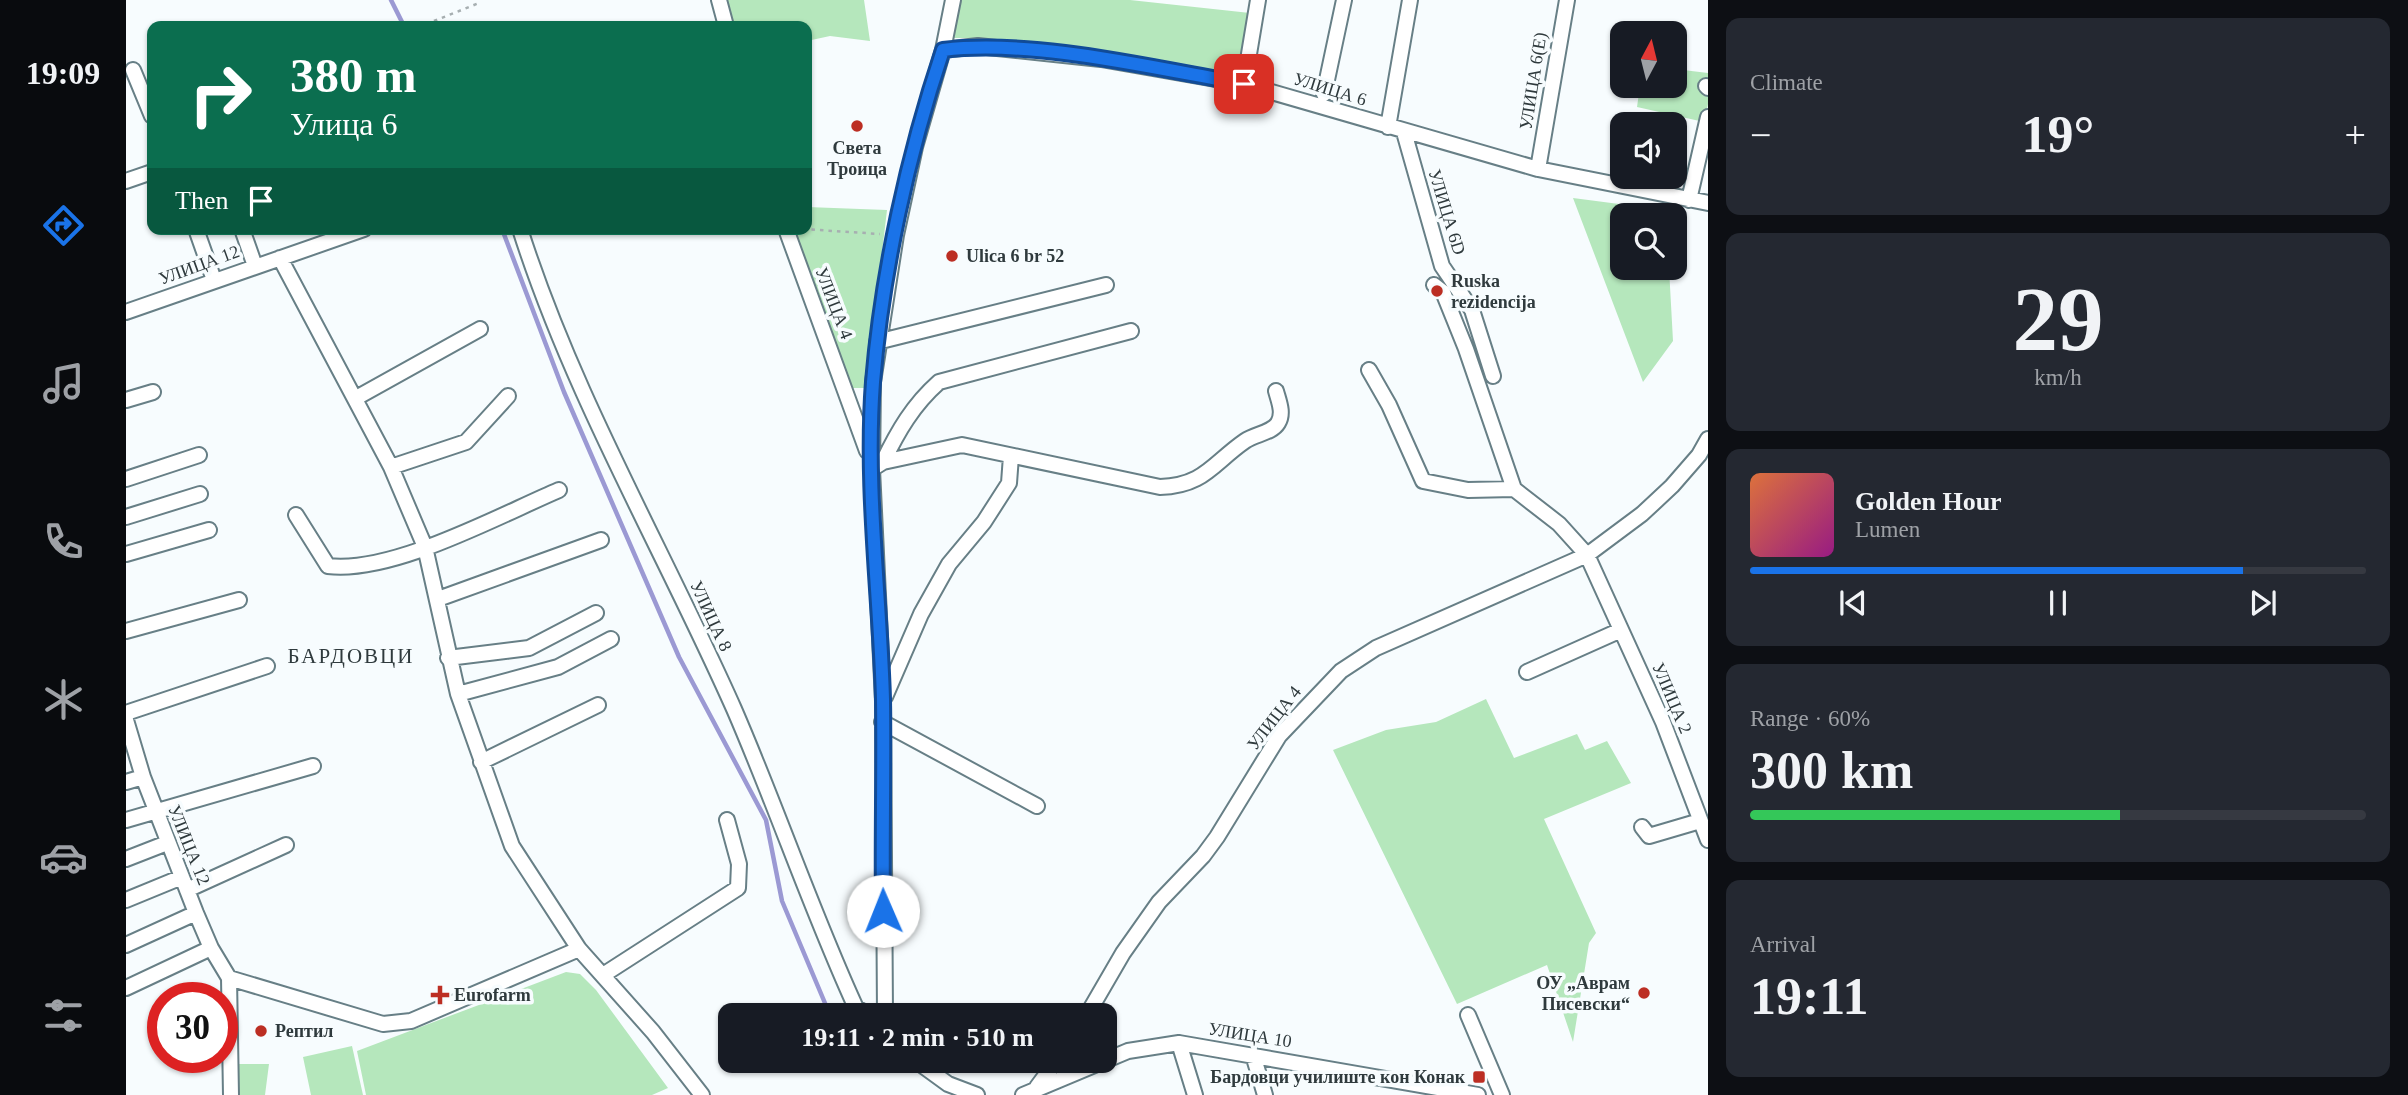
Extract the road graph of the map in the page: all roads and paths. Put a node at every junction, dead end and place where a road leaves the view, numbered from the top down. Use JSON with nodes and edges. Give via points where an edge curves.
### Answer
{"nodes":[{"id":1,"x":719,"y":0,"type":"edge"},
{"id":2,"x":953,"y":0,"type":"edge"},
{"id":3,"x":1258,"y":0,"type":"edge"},
{"id":4,"x":1345,"y":0,"type":"edge"},
{"id":5,"x":1409,"y":0,"type":"edge"},
{"id":6,"x":1567,"y":0,"type":"edge"},
{"id":7,"x":480,"y":3,"type":"dead end"},
{"id":8,"x":434,"y":21,"type":"edge"},
{"id":9,"x":725,"y":21,"type":"edge"},
{"id":10,"x":943,"y":50,"type":"junction"},
{"id":11,"x":134,"y":70,"type":"dead end"},
{"id":12,"x":1244,"y":84,"type":"junction"},
{"id":13,"x":1324,"y":94,"type":"dead end"},
{"id":14,"x":147,"y":103,"type":"edge"},
{"id":15,"x":1708,"y":117,"type":"edge"},
{"id":16,"x":1388,"y":127,"type":"junction"},
{"id":17,"x":1404,"y":132,"type":"junction"},
{"id":18,"x":1538,"y":169,"type":"junction"},
{"id":19,"x":147,"y":174,"type":"edge"},
{"id":20,"x":126,"y":181,"type":"edge"},
{"id":21,"x":1689,"y":200,"type":"junction"},
{"id":22,"x":1708,"y":203,"type":"edge"},
{"id":23,"x":812,"y":229,"type":"edge"},
{"id":24,"x":896,"y":234,"type":"junction"},
{"id":25,"x":198,"y":235,"type":"edge"},
{"id":26,"x":244,"y":235,"type":"edge"},
{"id":27,"x":347,"y":235,"type":"edge"},
{"id":28,"x":522,"y":235,"type":"edge"},
{"id":29,"x":788,"y":235,"type":"edge"},
{"id":30,"x":280,"y":258,"type":"junction"},
{"id":31,"x":255,"y":266,"type":"junction"},
{"id":32,"x":214,"y":280,"type":"junction"},
{"id":33,"x":1106,"y":285,"type":"dead end"},
{"id":34,"x":1434,"y":285,"type":"dead end"},
{"id":35,"x":126,"y":312,"type":"edge"},
{"id":36,"x":480,"y":329,"type":"dead end"},
{"id":37,"x":1131,"y":331,"type":"dead end"},
{"id":38,"x":877,"y":342,"type":"junction"},
{"id":39,"x":1369,"y":370,"type":"dead end"},
{"id":40,"x":1493,"y":376,"type":"dead end"},
{"id":41,"x":1276,"y":391,"type":"dead end"},
{"id":42,"x":153,"y":392,"type":"dead end"},
{"id":43,"x":508,"y":396,"type":"dead end"},
{"id":44,"x":356,"y":398,"type":"junction"},
{"id":45,"x":126,"y":400,"type":"edge"},
{"id":46,"x":1708,"y":439,"type":"edge"},
{"id":47,"x":199,"y":456,"type":"dead end"},
{"id":48,"x":1011,"y":456,"type":"junction"},
{"id":49,"x":878,"y":466,"type":"junction"},
{"id":50,"x":391,"y":467,"type":"junction"},
{"id":51,"x":126,"y":480,"type":"edge"},
{"id":52,"x":1514,"y":489,"type":"junction"},
{"id":53,"x":559,"y":490,"type":"dead end"},
{"id":54,"x":200,"y":494,"type":"dead end"},
{"id":55,"x":296,"y":515,"type":"dead end"},
{"id":56,"x":126,"y":517,"type":"edge"},
{"id":57,"x":209,"y":530,"type":"dead end"},
{"id":58,"x":601,"y":540,"type":"dead end"},
{"id":59,"x":425,"y":547,"type":"junction"},
{"id":60,"x":126,"y":554,"type":"edge"},
{"id":61,"x":1587,"y":555,"type":"junction"},
{"id":62,"x":438,"y":599,"type":"junction"},
{"id":63,"x":239,"y":600,"type":"dead end"},
{"id":64,"x":596,"y":613,"type":"dead end"},
{"id":65,"x":1621,"y":629,"type":"junction"},
{"id":66,"x":126,"y":631,"type":"edge"},
{"id":67,"x":611,"y":639,"type":"dead end"},
{"id":68,"x":448,"y":658,"type":"junction"},
{"id":69,"x":267,"y":666,"type":"dead end"},
{"id":70,"x":1527,"y":672,"type":"dead end"},
{"id":71,"x":458,"y":694,"type":"junction"},
{"id":72,"x":883,"y":701,"type":"junction"},
{"id":73,"x":598,"y":705,"type":"dead end"},
{"id":74,"x":126,"y":713,"type":"edge"},
{"id":75,"x":126,"y":720,"type":"edge"},
{"id":76,"x":882,"y":722,"type":"junction"},
{"id":77,"x":129,"y":748,"type":"edge"},
{"id":78,"x":481,"y":762,"type":"junction"},
{"id":79,"x":313,"y":766,"type":"dead end"},
{"id":80,"x":143,"y":777,"type":"junction"},
{"id":81,"x":126,"y":782,"type":"edge"},
{"id":82,"x":1037,"y":806,"type":"dead end"},
{"id":83,"x":155,"y":810,"type":"junction"},
{"id":84,"x":126,"y":820,"type":"edge"},
{"id":85,"x":727,"y":820,"type":"dead end"},
{"id":86,"x":1700,"y":821,"type":"junction"},
{"id":87,"x":1642,"y":827,"type":"dead end"},
{"id":88,"x":1708,"y":840,"type":"edge"},
{"id":89,"x":167,"y":843,"type":"junction"},
{"id":90,"x":286,"y":845,"type":"dead end"},
{"id":91,"x":126,"y":859,"type":"edge"},
{"id":92,"x":184,"y":883,"type":"junction"},
{"id":93,"x":126,"y":900,"type":"edge"},
{"id":94,"x":196,"y":913,"type":"junction"},
{"id":95,"x":126,"y":945,"type":"edge"},
{"id":96,"x":211,"y":948,"type":"junction"},
{"id":97,"x":579,"y":948,"type":"junction"},
{"id":98,"x":603,"y":975,"type":"junction"},
{"id":99,"x":229,"y":978,"type":"junction"},
{"id":100,"x":126,"y":988,"type":"edge"},
{"id":101,"x":854,"y":1003,"type":"edge"},
{"id":102,"x":885,"y":1003,"type":"edge"},
{"id":103,"x":1094,"y":1003,"type":"edge"},
{"id":104,"x":1468,"y":1015,"type":"dead end"},
{"id":105,"x":1179,"y":1043,"type":"junction"},
{"id":106,"x":1253,"y":1055,"type":"junction"},
{"id":107,"x":933,"y":1073,"type":"edge"},
{"id":108,"x":1048,"y":1073,"type":"edge"},
{"id":109,"x":1032,"y":1093,"type":"edge"},
{"id":110,"x":701,"y":1094,"type":"edge"},
{"id":111,"x":231,"y":1095,"type":"edge"},
{"id":112,"x":977,"y":1095,"type":"edge"},
{"id":113,"x":1195,"y":1095,"type":"edge"},
{"id":114,"x":1265,"y":1095,"type":"edge"},
{"id":115,"x":1478,"y":1095,"type":"edge"},
{"id":116,"x":1502,"y":1095,"type":"edge"}],
"edges":[{"from":1,"to":9,"type":"street"},
{"from":2,"to":10,"type":"street"},
{"from":3,"to":12,"type":"street"},
{"from":4,"to":13,"type":"street"},
{"from":5,"to":16,"type":"street"},
{"from":6,"to":18,"type":"street","name":"УЛИЦА 6(E)"},
{"from":7,"to":8,"type":"path"},
{"from":10,"to":12,"type":"street","name":"УЛИЦА 6","via":[[978,46],[1087,57]]},
{"from":10,"to":24,"type":"street"},
{"from":11,"to":14,"type":"street"},
{"from":12,"to":16,"type":"street","name":"УЛИЦА 6"},
{"from":15,"to":21,"type":"street"},
{"from":16,"to":17,"type":"street","name":"УЛИЦА 6"},
{"from":17,"to":18,"type":"street","name":"УЛИЦА 6"},
{"from":17,"to":40,"type":"street","name":"УЛИЦА 6D","via":[[1442,265],[1472,310]]},
{"from":18,"to":21,"type":"street","name":"УЛИЦА 6"},
{"from":19,"to":20,"type":"street"},
{"from":21,"to":22,"type":"street","name":"УЛИЦА 6"},
{"from":23,"to":24,"type":"path"},
{"from":24,"to":38,"type":"street"},
{"from":25,"to":32,"type":"street"},
{"from":26,"to":31,"type":"street"},
{"from":27,"to":30,"type":"street","name":"УЛИЦА 12"},
{"from":28,"to":101,"type":"street","name":"УЛИЦА 8","via":[[607,444],[734,709],[819,928]]},
{"from":29,"to":49,"type":"street","name":"УЛИЦА 4"},
{"from":30,"to":31,"type":"street","name":"УЛИЦА 12"},
{"from":30,"to":44,"type":"street"},
{"from":31,"to":32,"type":"street","name":"УЛИЦА 12"},
{"from":32,"to":35,"type":"street","name":"УЛИЦА 12"},
{"from":33,"to":38,"type":"street"},
{"from":34,"to":52,"type":"street","via":[[1443,292]]},
{"from":36,"to":44,"type":"street"},
{"from":37,"to":49,"type":"street","via":[[939,382],[921,397]]},
{"from":38,"to":49,"type":"street","via":[[872,416]]},
{"from":39,"to":52,"type":"street","via":[[1423,481],[1468,490]]},
{"from":41,"to":48,"type":"street","via":[[1282,415],[1277,425],[1242,443],[1206,476],[1175,486],[1160,487]]},
{"from":42,"to":45,"type":"street"},
{"from":43,"to":50,"type":"street","via":[[466,442]]},
{"from":44,"to":50,"type":"street"},
{"from":46,"to":61,"type":"street","name":"УЛИЦА 4","via":[[1672,486]]},
{"from":47,"to":51,"type":"street"},
{"from":48,"to":49,"type":"street","via":[[962,445]]},
{"from":48,"to":72,"type":"street","via":[[1009,483],[985,523],[949,564],[921,614]]},
{"from":49,"to":72,"type":"street"},
{"from":50,"to":59,"type":"street"},
{"from":52,"to":61,"type":"street","via":[[1559,524]]},
{"from":53,"to":59,"type":"street"},
{"from":54,"to":56,"type":"street"},
{"from":55,"to":59,"type":"street","via":[[328,566],[352,569],[378,564]]},
{"from":57,"to":60,"type":"street"},
{"from":58,"to":62,"type":"street"},
{"from":59,"to":62,"type":"street"},
{"from":61,"to":65,"type":"street","name":"УЛИЦА 2"},
{"from":61,"to":103,"type":"street","name":"УЛИЦА 4","via":[[1376,648],[1341,671],[1279,736],[1217,837],[1159,902]]},
{"from":62,"to":68,"type":"street"},
{"from":63,"to":66,"type":"street"},
{"from":64,"to":68,"type":"street","via":[[529,649]]},
{"from":65,"to":70,"type":"street"},
{"from":65,"to":86,"type":"street","name":"УЛИЦА 2"},
{"from":67,"to":71,"type":"street","via":[[558,667]]},
{"from":68,"to":71,"type":"street"},
{"from":69,"to":74,"type":"street"},
{"from":71,"to":78,"type":"street"},
{"from":72,"to":76,"type":"street"},
{"from":73,"to":78,"type":"street"},
{"from":75,"to":77,"type":"street","name":"УЛИЦА 12"},
{"from":76,"to":82,"type":"street"},
{"from":76,"to":102,"type":"street"},
{"from":77,"to":80,"type":"street","name":"УЛИЦА 12"},
{"from":78,"to":97,"type":"street","via":[[512,846]]},
{"from":79,"to":83,"type":"street"},
{"from":80,"to":81,"type":"street"},
{"from":80,"to":83,"type":"street","name":"УЛИЦА 12"},
{"from":83,"to":84,"type":"street"},
{"from":83,"to":89,"type":"street","name":"УЛИЦА 12"},
{"from":85,"to":98,"type":"street","via":[[739,864],[738,888]]},
{"from":86,"to":87,"type":"street","via":[[1648,836]]},
{"from":86,"to":88,"type":"street","name":"УЛИЦА 2"},
{"from":89,"to":91,"type":"street"},
{"from":89,"to":92,"type":"street","name":"УЛИЦА 12"},
{"from":90,"to":92,"type":"street"},
{"from":92,"to":93,"type":"street"},
{"from":92,"to":94,"type":"street","name":"УЛИЦА 12"},
{"from":94,"to":95,"type":"street"},
{"from":94,"to":96,"type":"street","name":"УЛИЦА 12"},
{"from":96,"to":99,"type":"street","name":"УЛИЦА 12"},
{"from":96,"to":100,"type":"street"},
{"from":97,"to":98,"type":"street"},
{"from":97,"to":99,"type":"street","via":[[411,1021],[383,1024]]},
{"from":98,"to":110,"type":"street"},
{"from":99,"to":111,"type":"street"},
{"from":104,"to":116,"type":"street"},
{"from":105,"to":106,"type":"street","name":"УЛИЦА 10"},
{"from":105,"to":109,"type":"street","name":"УЛИЦА 10","via":[[1128,1052]]},
{"from":105,"to":113,"type":"street"},
{"from":106,"to":114,"type":"street"},
{"from":106,"to":115,"type":"street","name":"УЛИЦА 10"},
{"from":107,"to":112,"type":"street"},
{"from":108,"to":109,"type":"street"}]}
